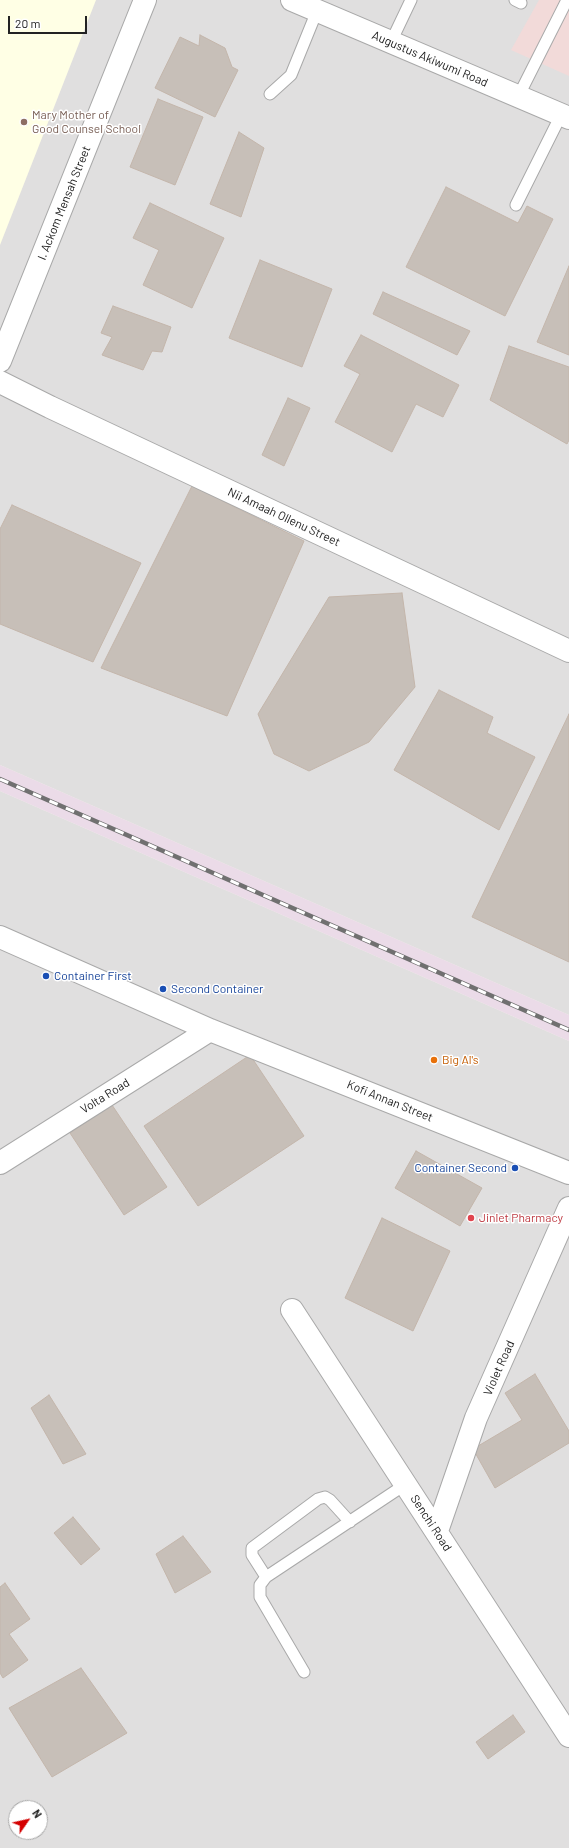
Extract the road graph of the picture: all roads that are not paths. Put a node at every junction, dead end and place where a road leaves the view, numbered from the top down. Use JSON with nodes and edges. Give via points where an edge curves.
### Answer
{"nodes":[{"id":1,"x":145,"y":0,"type":"edge"},
{"id":2,"x":292,"y":0,"type":"edge"},
{"id":3,"x":411,"y":0,"type":"edge"},
{"id":4,"x":566,"y":0,"type":"edge"},
{"id":5,"x":317,"y":11,"type":"junction"},
{"id":6,"x":391,"y":42,"type":"junction"},
{"id":7,"x":270,"y":94,"type":"dead end"},
{"id":8,"x":518,"y":97,"type":"junction"},
{"id":9,"x":565,"y":117,"type":"edge"},
{"id":10,"x":516,"y":205,"type":"dead end"},
{"id":11,"x":0,"y":361,"type":"edge"},
{"id":12,"x":0,"y":382,"type":"edge"},
{"id":13,"x":569,"y":651,"type":"edge"},
{"id":14,"x":0,"y":937,"type":"edge"},
{"id":15,"x":210,"y":1030,"type":"junction"},
{"id":16,"x":0,"y":1163,"type":"edge"},
{"id":17,"x":569,"y":1173,"type":"edge"},
{"id":18,"x":569,"y":1208,"type":"edge"},
{"id":19,"x":292,"y":1310,"type":"dead end"},
{"id":20,"x":406,"y":1484,"type":"junction"},
{"id":21,"x":350,"y":1522,"type":"junction"},
{"id":22,"x":437,"y":1531,"type":"junction"},
{"id":23,"x":266,"y":1577,"type":"junction"},
{"id":24,"x":304,"y":1672,"type":"dead end"},
{"id":25,"x":569,"y":1736,"type":"edge"}],
"edges":[{"from":1,"to":11,"type":"street","name":"I. Ackom Mensah Street"},
{"from":2,"to":5,"type":"street","name":"Augustus Akiwumi Road"},
{"from":3,"to":6,"type":"lane"},
{"from":4,"to":8,"type":"lane"},
{"from":5,"to":6,"type":"street","name":"Augustus Akiwumi Road"},
{"from":5,"to":7,"type":"lane","via":[[291,75]]},
{"from":6,"to":8,"type":"street","name":"Augustus Akiwumi Road"},
{"from":8,"to":9,"type":"street","name":"Augustus Akiwumi Road"},
{"from":9,"to":10,"type":"lane"},
{"from":12,"to":13,"type":"street","name":"Nii Amaah Ollenu Street"},
{"from":14,"to":15,"type":"street","name":"Kofi Annan Street"},
{"from":15,"to":16,"type":"street","name":"Volta Road"},
{"from":15,"to":17,"type":"street","name":"Kofi Annan Street"},
{"from":18,"to":22,"type":"street","name":"Violet Road","via":[[476,1418]]},
{"from":19,"to":20,"type":"street","name":"Senchi Road"},
{"from":20,"to":21,"type":"lane"},
{"from":20,"to":22,"type":"street","name":"Senchi Road"},
{"from":21,"to":23,"type":"lane"},
{"from":21,"to":23,"type":"lane","via":[[330,1500],[324,1497],[318,1499],[252,1548],[252,1555]]},
{"from":22,"to":25,"type":"street","name":"Senchi Road"},
{"from":23,"to":24,"type":"lane","via":[[260,1585],[260,1598]]}]}
